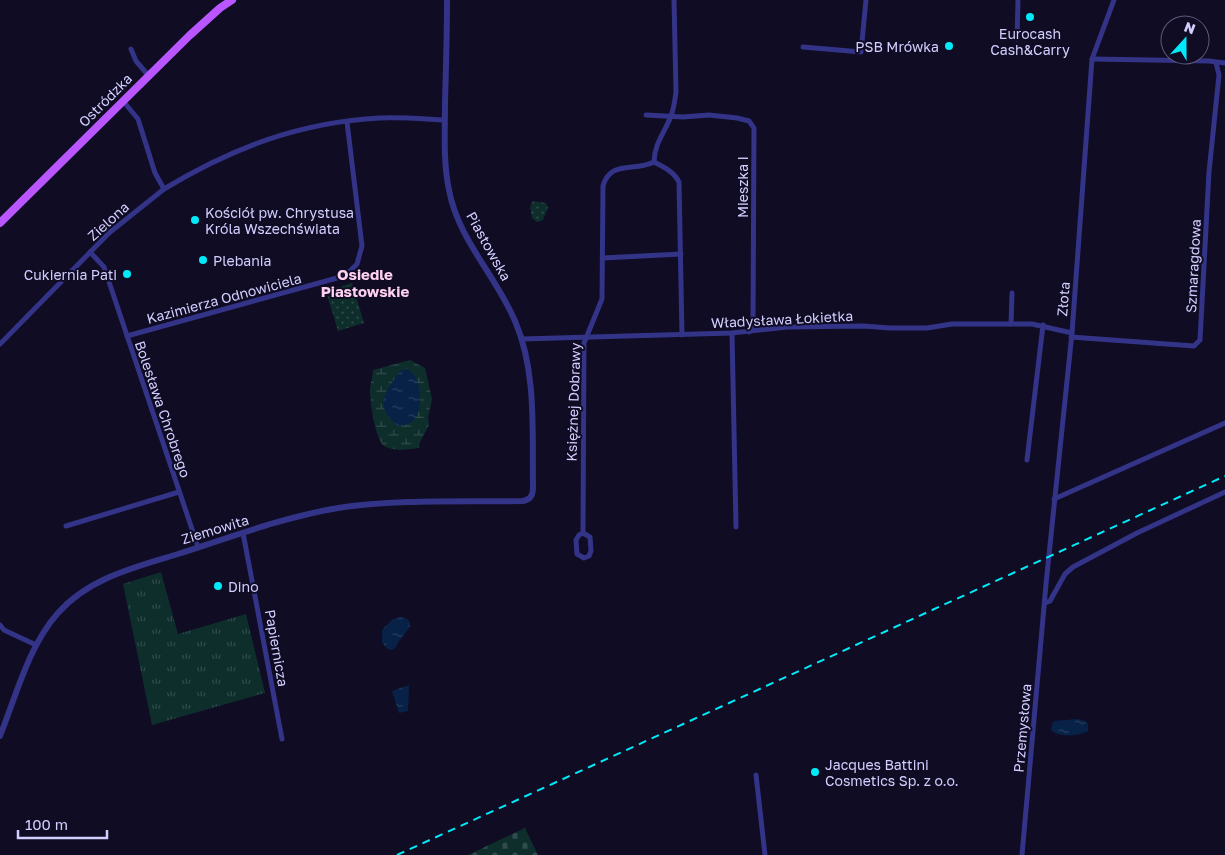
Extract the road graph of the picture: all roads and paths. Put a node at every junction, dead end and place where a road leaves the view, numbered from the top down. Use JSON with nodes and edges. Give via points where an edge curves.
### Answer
{"nodes":[{"id":1,"x":232,"y":0,"type":"edge"},
{"id":2,"x":447,"y":0,"type":"edge"},
{"id":3,"x":674,"y":0,"type":"edge"},
{"id":4,"x":866,"y":0,"type":"edge"},
{"id":5,"x":1018,"y":0,"type":"edge"},
{"id":6,"x":1114,"y":0,"type":"edge"},
{"id":7,"x":1017,"y":39,"type":"dead end"},
{"id":8,"x":803,"y":47,"type":"dead end"},
{"id":9,"x":131,"y":50,"type":"dead end"},
{"id":10,"x":1092,"y":59,"type":"junction"},
{"id":11,"x":1216,"y":63,"type":"junction"},
{"id":12,"x":1225,"y":63,"type":"edge"},
{"id":13,"x":148,"y":75,"type":"junction"},
{"id":14,"x":123,"y":101,"type":"junction"},
{"id":15,"x":646,"y":115,"type":"dead end"},
{"id":16,"x":671,"y":117,"type":"junction"},
{"id":17,"x":445,"y":120,"type":"junction"},
{"id":18,"x":347,"y":122,"type":"junction"},
{"id":19,"x":654,"y":162,"type":"junction"},
{"id":20,"x":164,"y":189,"type":"junction"},
{"id":21,"x":2,"y":218,"type":"edge"},
{"id":22,"x":90,"y":252,"type":"junction"},
{"id":23,"x":681,"y":254,"type":"junction"},
{"id":24,"x":603,"y":258,"type":"junction"},
{"id":25,"x":1012,"y":292,"type":"dead end"},
{"id":26,"x":1011,"y":324,"type":"junction"},
{"id":27,"x":1043,"y":325,"type":"junction"},
{"id":28,"x":749,"y":332,"type":"junction"},
{"id":29,"x":732,"y":333,"type":"junction"},
{"id":30,"x":682,"y":335,"type":"junction"},
{"id":31,"x":1071,"y":335,"type":"junction"},
{"id":32,"x":127,"y":336,"type":"junction"},
{"id":33,"x":585,"y":337,"type":"junction"},
{"id":34,"x":522,"y":339,"type":"junction"},
{"id":35,"x":0,"y":344,"type":"edge"},
{"id":36,"x":1225,"y":423,"type":"edge"},
{"id":37,"x":1028,"y":460,"type":"dead end"},
{"id":38,"x":179,"y":492,"type":"junction"},
{"id":39,"x":1225,"y":492,"type":"edge"},
{"id":40,"x":529,"y":499,"type":"joint"},
{"id":41,"x":1054,"y":499,"type":"junction"},
{"id":42,"x":66,"y":526,"type":"dead end"},
{"id":43,"x":736,"y":527,"type":"dead end"},
{"id":44,"x":243,"y":533,"type":"junction"},
{"id":45,"x":584,"y":534,"type":"junction"},
{"id":46,"x":198,"y":547,"type":"junction"},
{"id":47,"x":1045,"y":602,"type":"junction"},
{"id":48,"x":0,"y":625,"type":"edge"},
{"id":49,"x":36,"y":645,"type":"junction"},
{"id":50,"x":0,"y":736,"type":"edge"},
{"id":51,"x":282,"y":738,"type":"dead end"},
{"id":52,"x":756,"y":775,"type":"dead end"},
{"id":53,"x":765,"y":855,"type":"edge"},
{"id":54,"x":1022,"y":855,"type":"edge"}],
"edges":[{"from":1,"to":13,"type":"main road","name":"Ostródzka","via":[[206,19]]},
{"from":2,"to":17,"type":"street","name":"Piastowska"},
{"from":3,"to":16,"type":"street","via":[[676,92]]},
{"from":4,"to":8,"type":"street","via":[[861,52]]},
{"from":5,"to":7,"type":"street"},
{"from":6,"to":10,"type":"street","name":"Złota"},
{"from":9,"to":13,"type":"street"},
{"from":10,"to":11,"type":"street"},
{"from":10,"to":31,"type":"street","name":"Złota"},
{"from":11,"to":12,"type":"street"},
{"from":11,"to":31,"type":"street","name":"Szmaragdowa","via":[[1219,75],[1209,172],[1200,340],[1194,346]]},
{"from":13,"to":14,"type":"main road","name":"Ostródzka"},
{"from":14,"to":20,"type":"street","via":[[138,119],[155,173]]},
{"from":14,"to":21,"type":"main road","name":"Ostródzka"},
{"from":15,"to":16,"type":"street"},
{"from":16,"to":19,"type":"street","via":[[655,148]]},
{"from":16,"to":28,"type":"street","name":"Mieszka I","via":[[709,115],[737,118],[748,121],[754,128],[753,323]]},
{"from":17,"to":18,"type":"street","name":"Zielona","via":[[380,118]]},
{"from":17,"to":34,"type":"street","name":"Piastowska","via":[[445,158],[453,206],[471,246],[508,305]]},
{"from":18,"to":20,"type":"street","name":"Zielona","via":[[302,129],[261,141],[219,158]]},
{"from":18,"to":32,"type":"street","name":"Kazimierza Odnowiciela","via":[[362,239],[360,259],[350,271],[337,278]]},
{"from":19,"to":23,"type":"street","via":[[667,169],[679,182]]},
{"from":19,"to":24,"type":"street","name":"Księżnej Dobrawy","via":[[639,168],[614,170],[604,180]]},
{"from":20,"to":22,"type":"street","name":"Zielona","via":[[127,217]]},
{"from":22,"to":32,"type":"street","name":"Bolesława Chrobrego","via":[[103,264]]},
{"from":22,"to":35,"type":"street","name":"Zielona"},
{"from":23,"to":24,"type":"street"},
{"from":23,"to":30,"type":"street"},
{"from":24,"to":33,"type":"street","name":"Księżnej Dobrawy","via":[[602,299]]},
{"from":25,"to":26,"type":"street"},
{"from":26,"to":27,"type":"street","name":"Władysława Łokietka"},
{"from":26,"to":28,"type":"street","name":"Władysława Łokietka","via":[[952,324],[917,328],[787,327]]},
{"from":27,"to":31,"type":"street","name":"Władysława Łokietka"},
{"from":27,"to":37,"type":"street"},
{"from":28,"to":29,"type":"street","name":"Władysława Łokietka"},
{"from":29,"to":30,"type":"street","name":"Władysława Łokietka"},
{"from":29,"to":43,"type":"street"},
{"from":30,"to":33,"type":"street","name":"Władysława Łokietka"},
{"from":31,"to":41,"type":"street","name":"Złota"},
{"from":32,"to":38,"type":"street","name":"Bolesława Chrobrego"},
{"from":33,"to":34,"type":"street","name":"Władysława Łokietka"},
{"from":33,"to":45,"type":"street","name":"Księżnej Dobrawy","via":[[582,423]]},
{"from":34,"to":40,"type":"street","name":"Piastowska","via":[[532,411],[533,490]]},
{"from":36,"to":41,"type":"street"},
{"from":38,"to":42,"type":"street","name":"Bolesława Chrobrego"},
{"from":38,"to":46,"type":"street","name":"Bolesława Chrobrego"},
{"from":39,"to":47,"type":"street","via":[[1073,567],[1050,601]]},
{"from":40,"to":44,"type":"street","name":"Ziemowita","via":[[363,505],[305,515]]},
{"from":41,"to":47,"type":"street","name":"Złota"},
{"from":44,"to":46,"type":"street","name":"Ziemowita"},
{"from":44,"to":51,"type":"street","name":"Papiernicza"},
{"from":45,"to":45,"type":"street","name":"Księżnej Dobrawy","via":[[577,538],[576,546],[577,554],[584,558],[591,551],[590,538]]},
{"from":46,"to":49,"type":"street","name":"Ziemowita","via":[[90,586],[57,613]]},
{"from":47,"to":54,"type":"street","name":"Przemysłowa"},
{"from":48,"to":49,"type":"street"},
{"from":49,"to":50,"type":"street","name":"Ziemowita"},
{"from":52,"to":53,"type":"street"}]}
